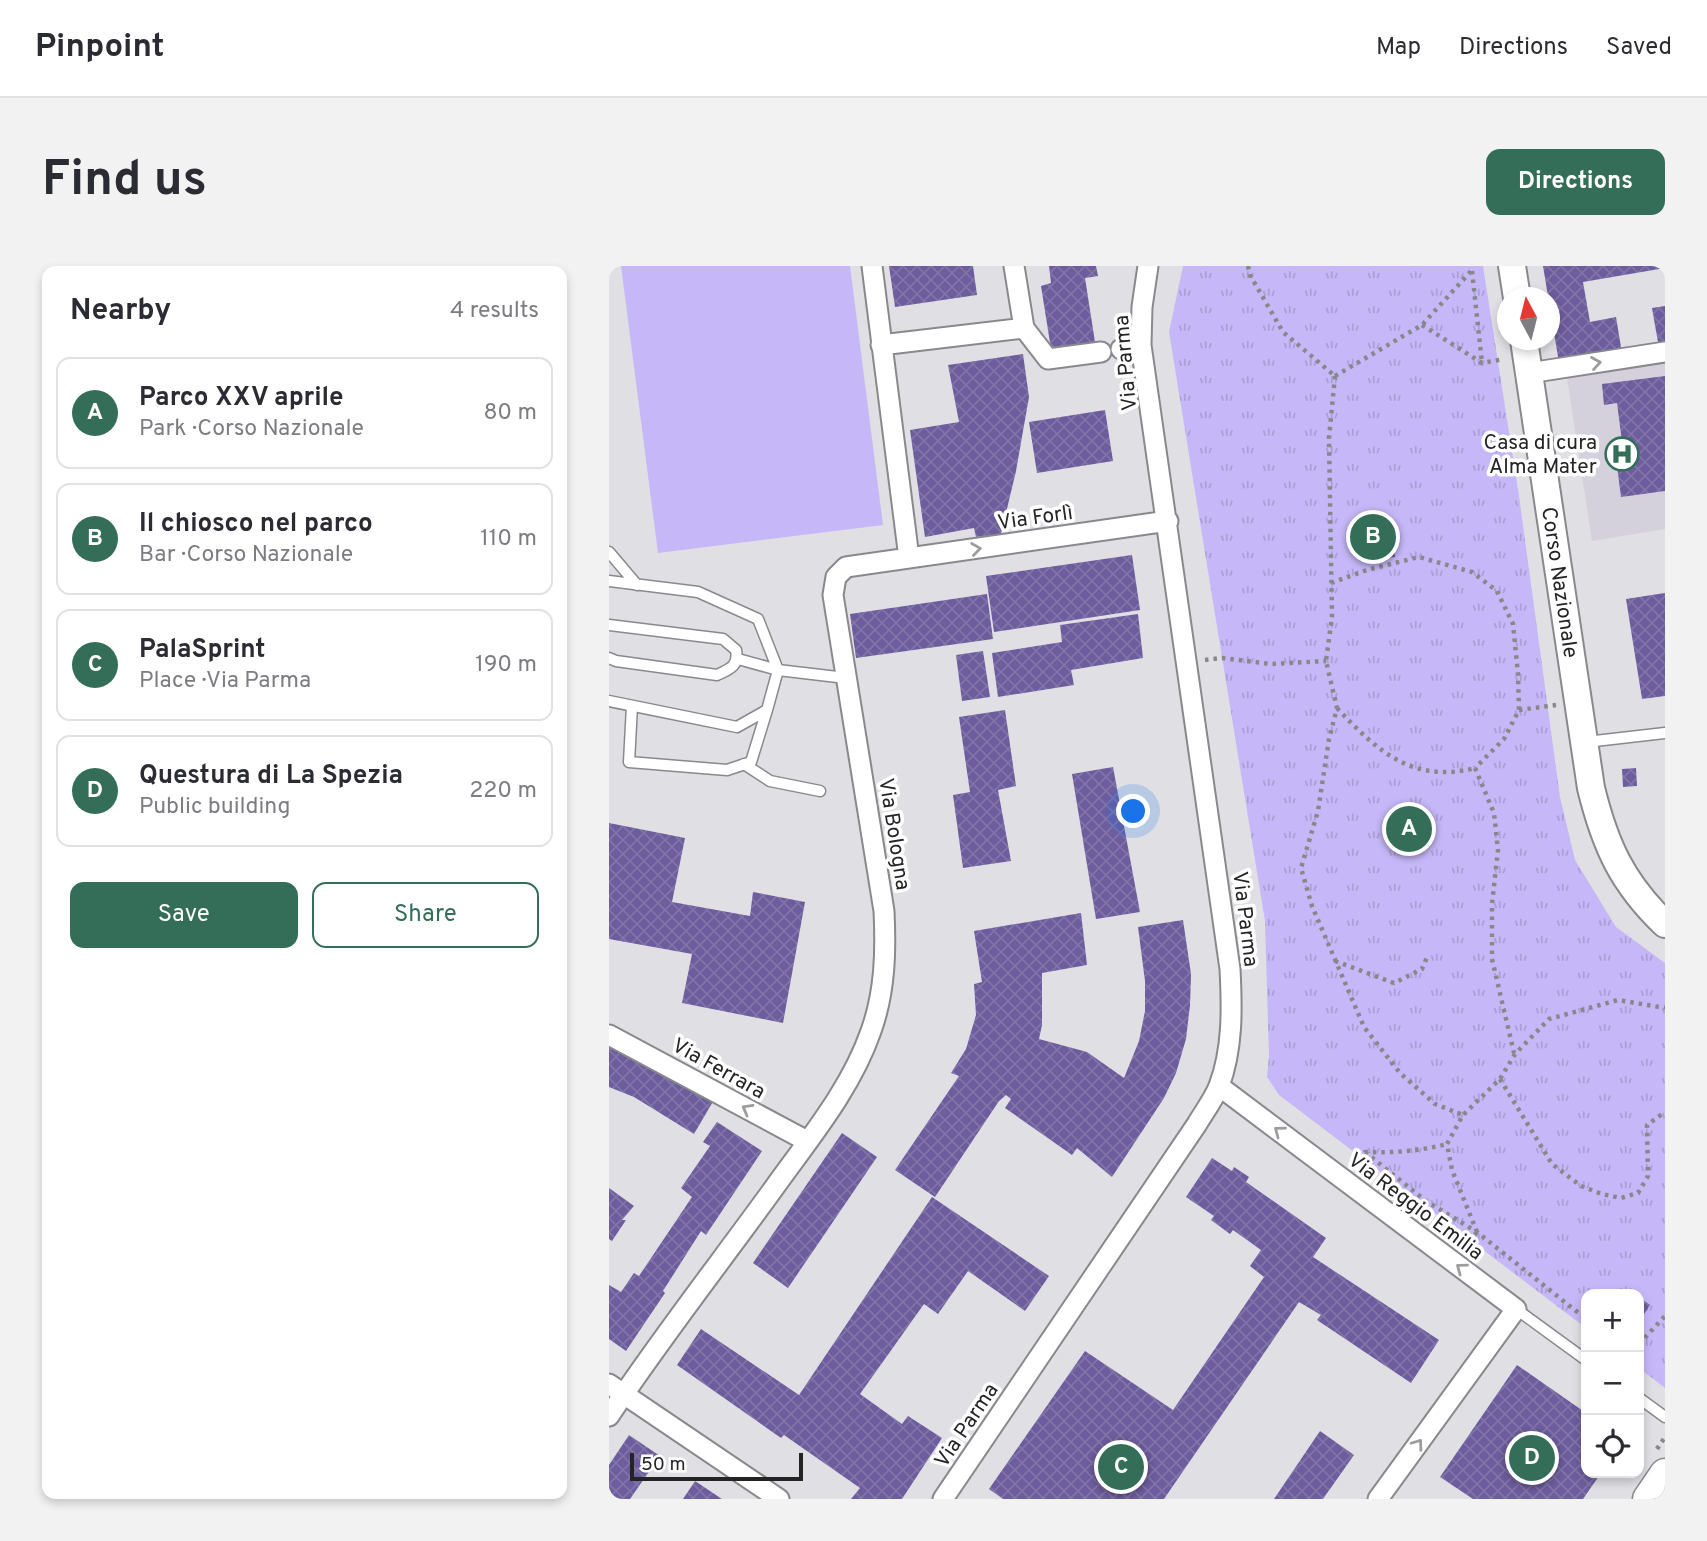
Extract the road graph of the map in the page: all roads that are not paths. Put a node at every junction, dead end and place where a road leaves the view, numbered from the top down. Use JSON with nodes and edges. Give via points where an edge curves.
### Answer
{"nodes":[{"id":1,"x":872,"y":266,"type":"edge"},
{"id":2,"x":1014,"y":266,"type":"edge"},
{"id":3,"x":1148,"y":266,"type":"edge"},
{"id":4,"x":1512,"y":266,"type":"edge"},
{"id":5,"x":1515,"y":287,"type":"edge"},
{"id":6,"x":1024,"y":328,"type":"junction"},
{"id":7,"x":881,"y":345,"type":"junction"},
{"id":8,"x":1142,"y":345,"type":"junction"},
{"id":9,"x":1121,"y":349,"type":"dead end"},
{"id":10,"x":1526,"y":350,"type":"edge"},
{"id":11,"x":1101,"y":352,"type":"dead end"},
{"id":12,"x":1665,"y":352,"type":"edge"},
{"id":13,"x":1529,"y":373,"type":"junction"},
{"id":14,"x":1168,"y":521,"type":"junction"},
{"id":15,"x":609,"y":552,"type":"edge"},
{"id":16,"x":909,"y":558,"type":"junction"},
{"id":17,"x":609,"y":581,"type":"edge"},
{"id":18,"x":638,"y":585,"type":"junction"},
{"id":19,"x":609,"y":625,"type":"edge"},
{"id":20,"x":609,"y":658,"type":"edge"},
{"id":21,"x":738,"y":659,"type":"junction"},
{"id":22,"x":778,"y":670,"type":"junction"},
{"id":23,"x":846,"y":678,"type":"junction"},
{"id":24,"x":609,"y":701,"type":"edge"},
{"id":25,"x":632,"y":706,"type":"junction"},
{"id":26,"x":767,"y":710,"type":"junction"},
{"id":27,"x":1665,"y":733,"type":"edge"},
{"id":28,"x":1585,"y":742,"type":"junction"},
{"id":29,"x":744,"y":764,"type":"junction"},
{"id":30,"x":820,"y":791,"type":"dead end"},
{"id":31,"x":1665,"y":924,"type":"edge"},
{"id":32,"x":609,"y":1035,"type":"edge"},
{"id":33,"x":1219,"y":1086,"type":"junction"},
{"id":34,"x":805,"y":1145,"type":"junction"},
{"id":35,"x":781,"y":1195,"type":"dead end"},
{"id":36,"x":1515,"y":1309,"type":"junction"},
{"id":37,"x":1581,"y":1356,"type":"edge"},
{"id":38,"x":616,"y":1389,"type":"edge"},
{"id":39,"x":1644,"y":1402,"type":"edge"},
{"id":40,"x":609,"y":1416,"type":"edge"},
{"id":41,"x":1665,"y":1418,"type":"edge"},
{"id":42,"x":1665,"y":1474,"type":"edge"},
{"id":43,"x":779,"y":1499,"type":"edge"},
{"id":44,"x":943,"y":1499,"type":"edge"},
{"id":45,"x":1378,"y":1499,"type":"edge"},
{"id":46,"x":1648,"y":1499,"type":"edge"}],
"edges":[{"from":1,"to":7,"type":"street"},
{"from":2,"to":6,"type":"street"},
{"from":3,"to":8,"type":"street","name":"Via Parma"},
{"from":4,"to":5,"type":"street"},
{"from":6,"to":7,"type":"street"},
{"from":6,"to":11,"type":"street","via":[[1048,359]]},
{"from":7,"to":16,"type":"street"},
{"from":8,"to":9,"type":"street"},
{"from":8,"to":14,"type":"street","name":"Via Parma"},
{"from":10,"to":13,"type":"street","name":"Corso Nazionale"},
{"from":13,"to":12,"type":"street","one_way":true},
{"from":13,"to":28,"type":"street","name":"Corso Nazionale"},
{"from":16,"to":14,"type":"street","name":"Via Forlì","one_way":true},
{"from":14,"to":33,"type":"street","name":"Via Parma","via":[[1230,970],[1232,1017]]},
{"from":15,"to":18,"type":"lane"},
{"from":16,"to":23,"type":"street","name":"Via Bologna","via":[[846,567],[836,577],[833,595]]},
{"from":17,"to":18,"type":"lane"},
{"from":18,"to":22,"type":"lane","via":[[698,592],[758,619]]},
{"from":19,"to":21,"type":"lane","via":[[723,639],[736,650]]},
{"from":20,"to":21,"type":"lane","via":[[717,675],[733,668]]},
{"from":21,"to":22,"type":"lane"},
{"from":22,"to":23,"type":"lane"},
{"from":22,"to":26,"type":"lane"},
{"from":23,"to":34,"type":"street","name":"Via Bologna","via":[[884,911],[886,953],[872,1030],[855,1071]]},
{"from":24,"to":25,"type":"lane"},
{"from":25,"to":26,"type":"lane","via":[[737,727]]},
{"from":25,"to":29,"type":"lane","via":[[629,762],[727,770]]},
{"from":26,"to":29,"type":"lane","via":[[751,762]]},
{"from":27,"to":28,"type":"lane"},
{"from":28,"to":31,"type":"street","name":"Corso Nazionale","via":[[1601,830],[1621,870]]},
{"from":29,"to":30,"type":"lane","via":[[770,781]]},
{"from":34,"to":32,"type":"street","name":"Via Ferrara","one_way":true},
{"from":36,"to":33,"type":"street","name":"Via Reggio Emilia","one_way":true},
{"from":33,"to":44,"type":"street","name":"Via Parma","via":[[1122,1238]]},
{"from":34,"to":35,"type":"street"},
{"from":34,"to":38,"type":"street","name":"Via Bologna"},
{"from":36,"to":37,"type":"lane","name":"Via Reggio Emilia"},
{"from":45,"to":36,"type":"street","one_way":true},
{"from":38,"to":40,"type":"street","name":"Via Bologna"},
{"from":38,"to":43,"type":"street"},
{"from":39,"to":41,"type":"lane"},
{"from":42,"to":46,"type":"main road"}]}
